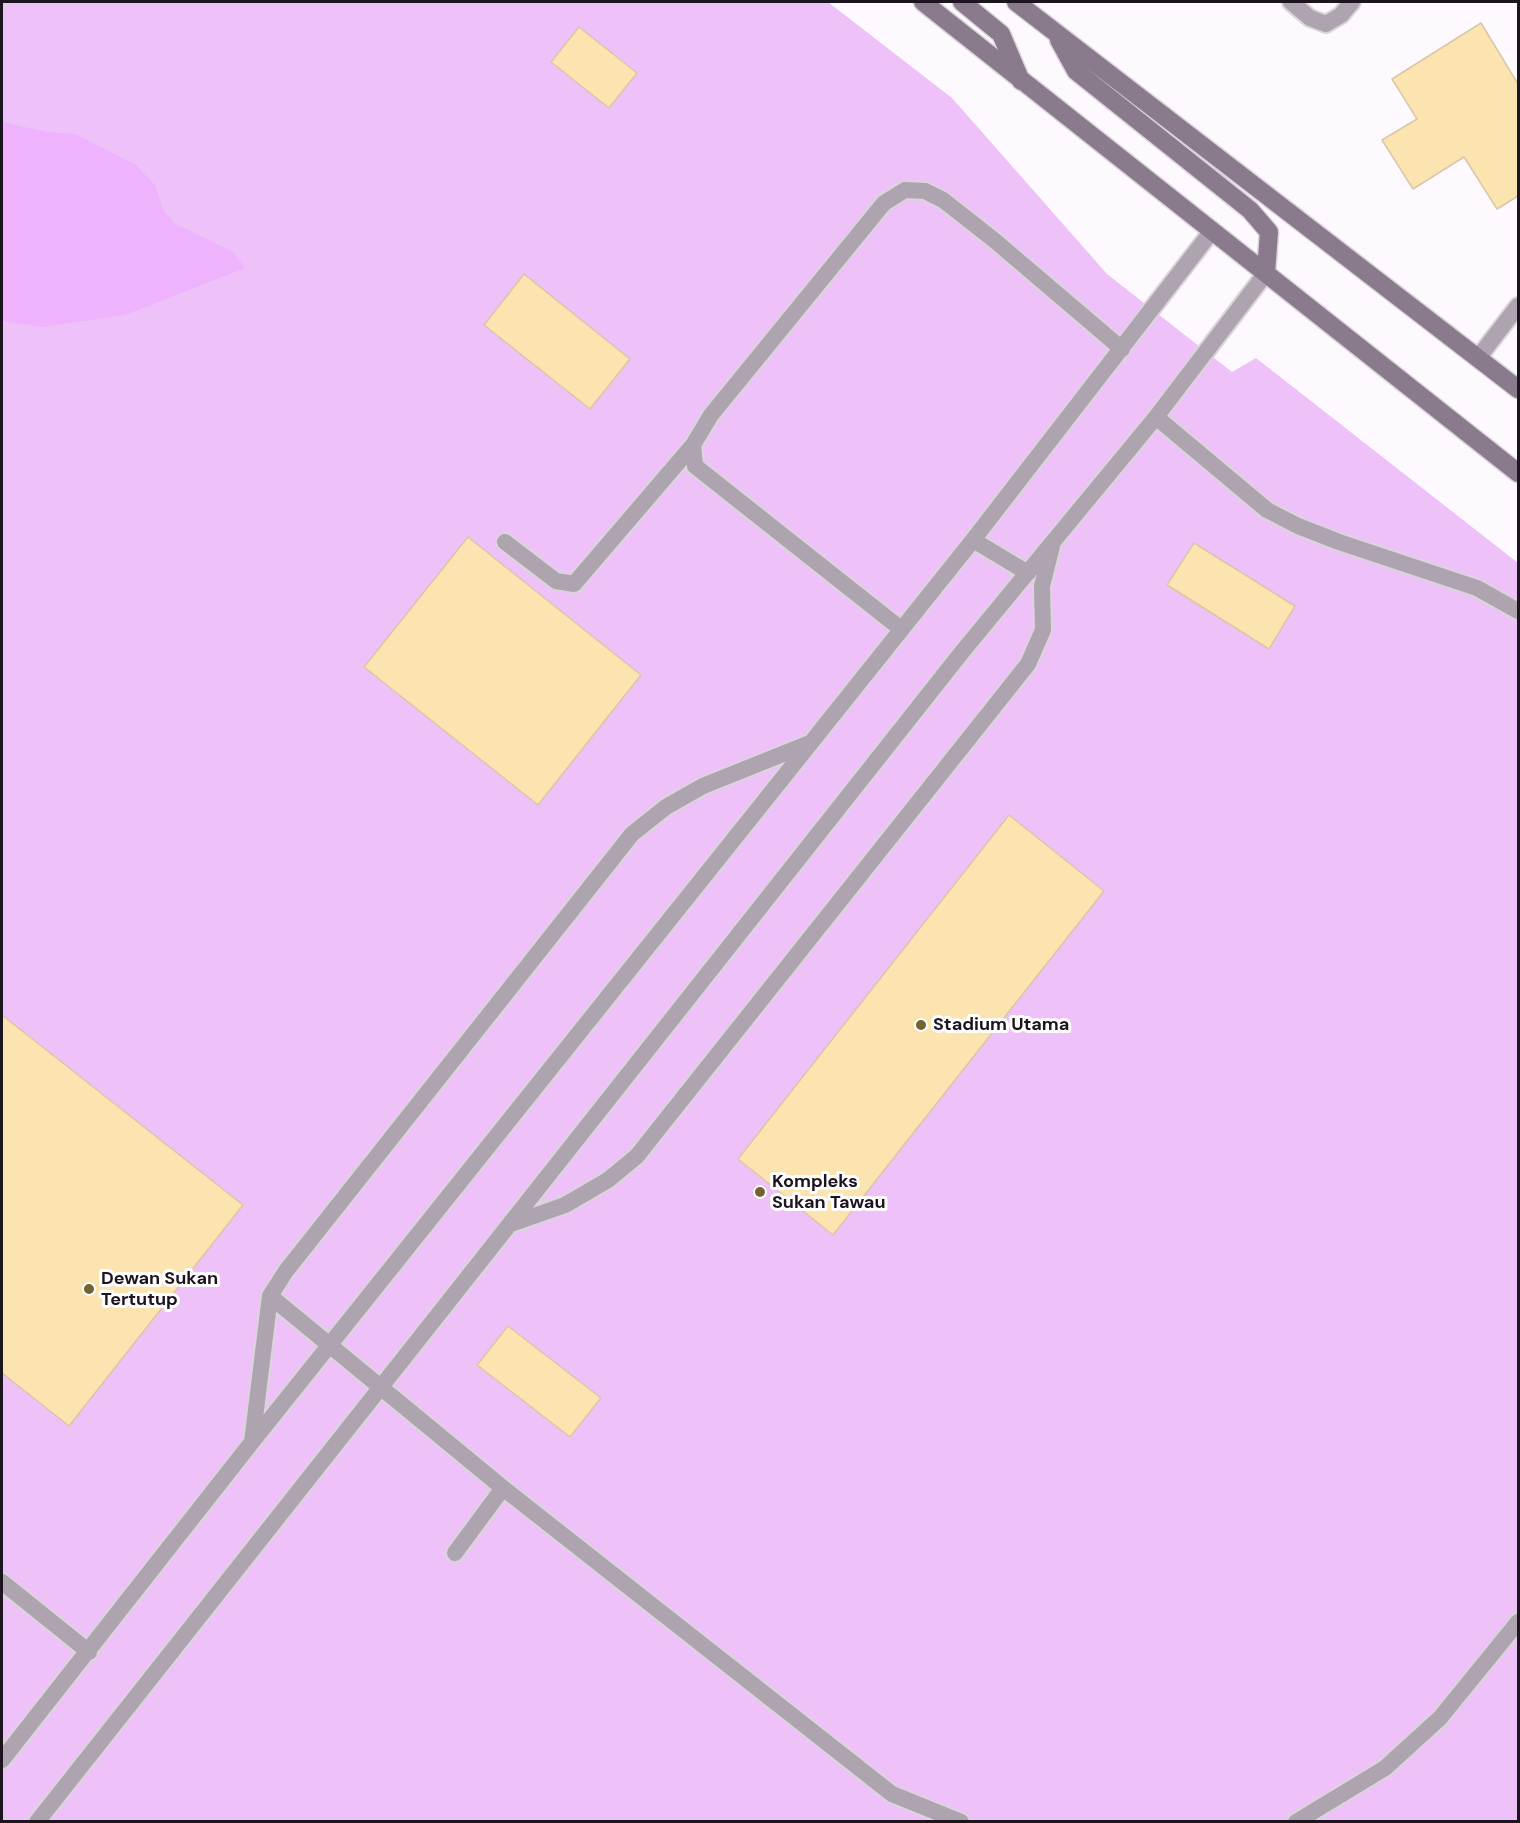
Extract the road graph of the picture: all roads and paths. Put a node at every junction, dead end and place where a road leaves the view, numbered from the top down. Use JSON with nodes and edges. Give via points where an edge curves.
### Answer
{"nodes":[{"id":1,"x":923,"y":2,"type":"edge"},
{"id":2,"x":962,"y":2,"type":"edge"},
{"id":3,"x":1016,"y":2,"type":"edge"},
{"id":4,"x":1291,"y":2,"type":"edge"},
{"id":5,"x":1352,"y":2,"type":"edge"},
{"id":6,"x":1055,"y":33,"type":"junction"},
{"id":7,"x":1021,"y":82,"type":"junction"},
{"id":8,"x":1212,"y":231,"type":"junction"},
{"id":9,"x":1266,"y":273,"type":"junction"},
{"id":10,"x":1518,"y":306,"type":"edge"},
{"id":11,"x":1122,"y":349,"type":"junction"},
{"id":12,"x":1478,"y":358,"type":"junction"},
{"id":13,"x":1518,"y":389,"type":"edge"},
{"id":14,"x":1156,"y":417,"type":"junction"},
{"id":15,"x":693,"y":445,"type":"junction"},
{"id":16,"x":1518,"y":472,"type":"edge"},
{"id":17,"x":973,"y":540,"type":"junction"},
{"id":18,"x":1054,"y":540,"type":"junction"},
{"id":19,"x":505,"y":542,"type":"dead end"},
{"id":20,"x":1028,"y":573,"type":"junction"},
{"id":21,"x":1518,"y":611,"type":"edge"},
{"id":22,"x":901,"y":629,"type":"junction"},
{"id":23,"x":810,"y":743,"type":"junction"},
{"id":24,"x":509,"y":1224,"type":"junction"},
{"id":25,"x":270,"y":1296,"type":"junction"},
{"id":26,"x":330,"y":1347,"type":"junction"},
{"id":27,"x":380,"y":1387,"type":"junction"},
{"id":28,"x":252,"y":1442,"type":"junction"},
{"id":29,"x":503,"y":1488,"type":"junction"},
{"id":30,"x":455,"y":1552,"type":"dead end"},
{"id":31,"x":2,"y":1582,"type":"edge"},
{"id":32,"x":1518,"y":1622,"type":"edge"},
{"id":33,"x":88,"y":1652,"type":"junction"},
{"id":34,"x":2,"y":1760,"type":"edge"},
{"id":35,"x":37,"y":1821,"type":"edge"},
{"id":36,"x":961,"y":1821,"type":"edge"},
{"id":37,"x":1296,"y":1821,"type":"edge"}],
"edges":[{"from":1,"to":7,"type":"main road"},
{"from":2,"to":7,"type":"main road","via":[[1001,34]]},
{"from":3,"to":6,"type":"main road"},
{"from":4,"to":5,"type":"lane","via":[[1310,18],[1326,24]]},
{"from":6,"to":9,"type":"main road","via":[[1076,71],[1250,210],[1269,232]]},
{"from":6,"to":12,"type":"main road"},
{"from":7,"to":8,"type":"main road"},
{"from":8,"to":9,"type":"main road"},
{"from":8,"to":11,"type":"lane"},
{"from":9,"to":14,"type":"lane"},
{"from":9,"to":16,"type":"main road"},
{"from":10,"to":12,"type":"lane"},
{"from":11,"to":15,"type":"lane","via":[[943,200],[925,191],[904,190],[884,203],[711,414]]},
{"from":11,"to":17,"type":"lane"},
{"from":12,"to":13,"type":"main road"},
{"from":14,"to":18,"type":"lane"},
{"from":14,"to":21,"type":"lane","via":[[1267,510],[1339,542],[1477,588]]},
{"from":15,"to":19,"type":"lane","via":[[574,584],[556,581]]},
{"from":15,"to":22,"type":"lane","via":[[695,466]]},
{"from":17,"to":20,"type":"lane"},
{"from":17,"to":22,"type":"lane"},
{"from":18,"to":20,"type":"lane"},
{"from":18,"to":24,"type":"lane","via":[[1042,586],[1043,630],[1028,664],[637,1156],[609,1180],[565,1205]]},
{"from":20,"to":24,"type":"lane"},
{"from":22,"to":23,"type":"lane"},
{"from":23,"to":25,"type":"lane","via":[[703,786],[666,807],[632,834]]},
{"from":23,"to":26,"type":"lane"},
{"from":24,"to":27,"type":"lane"},
{"from":25,"to":26,"type":"lane"},
{"from":25,"to":28,"type":"lane"},
{"from":26,"to":27,"type":"lane"},
{"from":26,"to":28,"type":"lane"},
{"from":27,"to":29,"type":"lane"},
{"from":27,"to":35,"type":"lane"},
{"from":28,"to":33,"type":"lane"},
{"from":29,"to":30,"type":"lane"},
{"from":29,"to":36,"type":"lane","via":[[892,1794]]},
{"from":31,"to":33,"type":"lane"},
{"from":32,"to":37,"type":"lane","via":[[1440,1718],[1385,1768]]},
{"from":33,"to":34,"type":"lane"}]}
